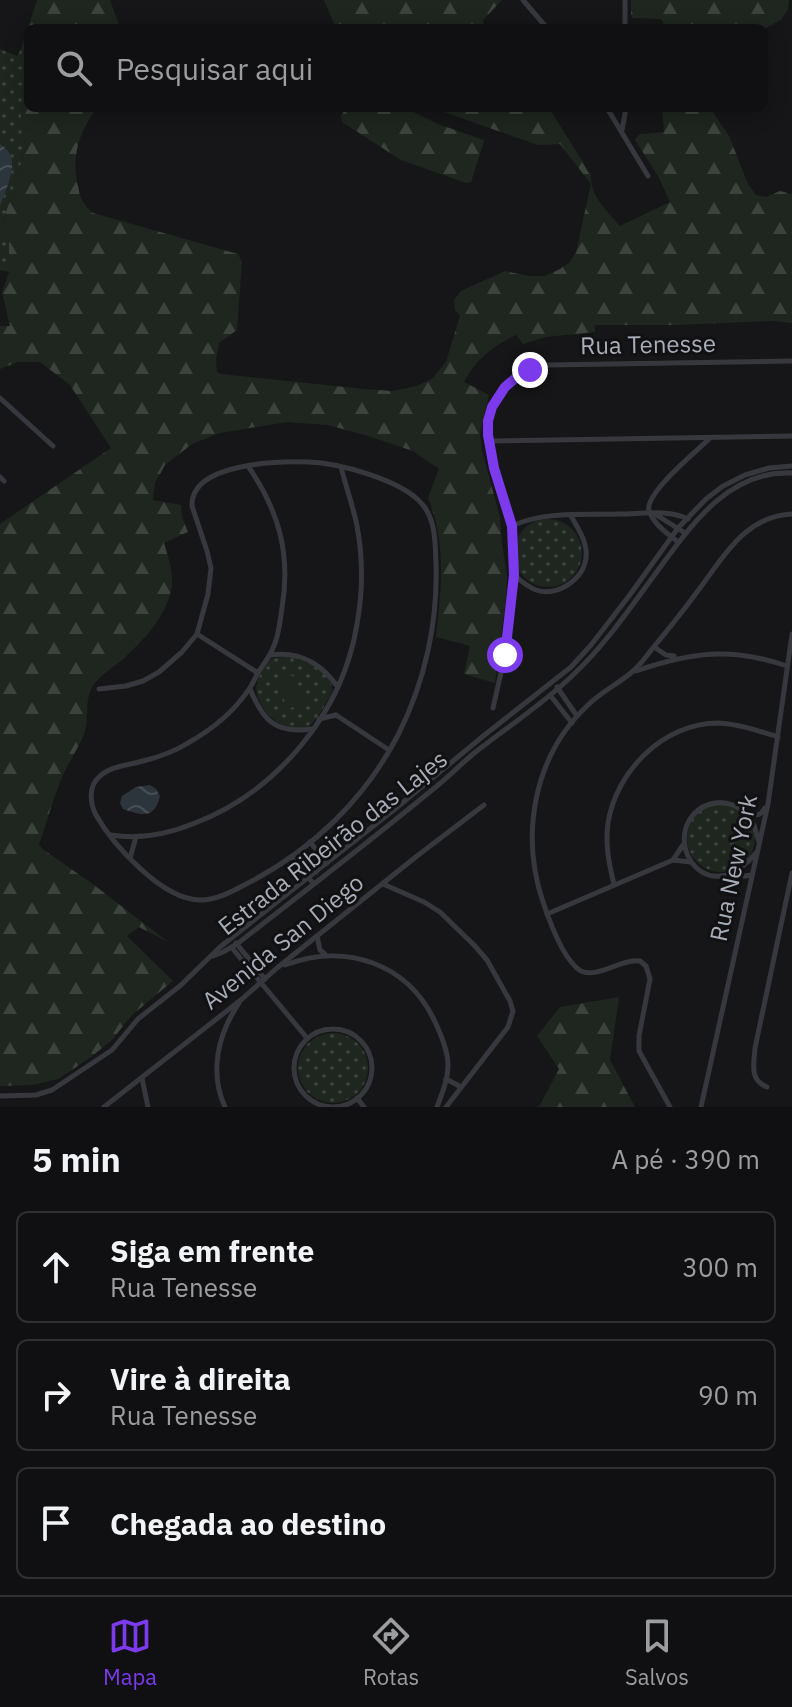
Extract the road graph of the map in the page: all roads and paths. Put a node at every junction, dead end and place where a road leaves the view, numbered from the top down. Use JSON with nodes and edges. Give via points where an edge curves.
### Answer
{"nodes":[{"id":1,"x":523,"y":0,"type":"edge"},
{"id":2,"x":625,"y":0,"type":"edge"},
{"id":3,"x":544,"y":24,"type":"edge"},
{"id":4,"x":625,"y":24,"type":"edge"},
{"id":5,"x":610,"y":112,"type":"edge"},
{"id":6,"x":625,"y":112,"type":"edge"},
{"id":7,"x":622,"y":131,"type":"junction"},
{"id":8,"x":648,"y":176,"type":"dead end"},
{"id":9,"x":792,"y":361,"type":"edge"},
{"id":10,"x":0,"y":398,"type":"edge"},
{"id":11,"x":792,"y":436,"type":"edge"},
{"id":12,"x":710,"y":438,"type":"junction"},
{"id":13,"x":489,"y":441,"type":"junction"},
{"id":14,"x":53,"y":446,"type":"dead end"},
{"id":15,"x":248,"y":466,"type":"junction"},
{"id":16,"x":341,"y":466,"type":"junction"},
{"id":17,"x":792,"y":466,"type":"edge"},
{"id":18,"x":792,"y":473,"type":"edge"},
{"id":19,"x":652,"y":513,"type":"junction"},
{"id":20,"x":792,"y":514,"type":"edge"},
{"id":21,"x":571,"y":516,"type":"junction"},
{"id":22,"x":687,"y":518,"type":"junction"},
{"id":23,"x":693,"y":523,"type":"junction"},
{"id":24,"x":512,"y":526,"type":"junction"},
{"id":25,"x":678,"y":528,"type":"junction"},
{"id":26,"x":685,"y":533,"type":"junction"},
{"id":27,"x":672,"y":537,"type":"junction"},
{"id":28,"x":678,"y":542,"type":"junction"},
{"id":29,"x":514,"y":575,"type":"junction"},
{"id":30,"x":197,"y":634,"type":"junction"},
{"id":31,"x":792,"y":634,"type":"edge"},
{"id":32,"x":654,"y":647,"type":"junction"},
{"id":33,"x":270,"y":655,"type":"junction"},
{"id":34,"x":679,"y":657,"type":"junction"},
{"id":35,"x":787,"y":666,"type":"junction"},
{"id":36,"x":633,"y":672,"type":"junction"},
{"id":37,"x":258,"y":673,"type":"junction"},
{"id":38,"x":553,"y":682,"type":"junction"},
{"id":39,"x":338,"y":687,"type":"junction"},
{"id":40,"x":250,"y":688,"type":"junction"},
{"id":41,"x":558,"y":688,"type":"junction"},
{"id":42,"x":99,"y":689,"type":"dead end"},
{"id":43,"x":545,"y":689,"type":"junction"},
{"id":44,"x":550,"y":695,"type":"junction"},
{"id":45,"x":330,"y":700,"type":"junction"},
{"id":46,"x":493,"y":708,"type":"dead end"},
{"id":47,"x":336,"y":715,"type":"junction"},
{"id":48,"x":577,"y":716,"type":"junction"},
{"id":49,"x":319,"y":719,"type":"junction"},
{"id":50,"x":572,"y":723,"type":"junction"},
{"id":51,"x":312,"y":729,"type":"junction"},
{"id":52,"x":294,"y":732,"type":"junction"},
{"id":53,"x":778,"y":737,"type":"junction"},
{"id":54,"x":302,"y":744,"type":"junction"},
{"id":55,"x":389,"y":750,"type":"junction"},
{"id":56,"x":768,"y":804,"type":"junction"},
{"id":57,"x":484,"y":805,"type":"dead end"},
{"id":58,"x":744,"y":811,"type":"junction"},
{"id":59,"x":110,"y":834,"type":"junction"},
{"id":60,"x":136,"y":837,"type":"junction"},
{"id":61,"x":310,"y":842,"type":"junction"},
{"id":62,"x":684,"y":844,"type":"junction"},
{"id":63,"x":759,"y":844,"type":"junction"},
{"id":64,"x":299,"y":851,"type":"junction"},
{"id":65,"x":758,"y":851,"type":"junction"},
{"id":66,"x":291,"y":857,"type":"junction"},
{"id":67,"x":130,"y":858,"type":"junction"},
{"id":68,"x":673,"y":860,"type":"junction"},
{"id":69,"x":329,"y":861,"type":"junction"},
{"id":70,"x":690,"y":862,"type":"junction"},
{"id":71,"x":337,"y":865,"type":"junction"},
{"id":72,"x":316,"y":871,"type":"junction"},
{"id":73,"x":792,"y":873,"type":"edge"},
{"id":74,"x":729,"y":874,"type":"junction"},
{"id":75,"x":752,"y":875,"type":"junction"},
{"id":76,"x":308,"y":877,"type":"junction"},
{"id":77,"x":321,"y":877,"type":"junction"},
{"id":78,"x":313,"y":883,"type":"junction"},
{"id":79,"x":383,"y":884,"type":"junction"},
{"id":80,"x":614,"y":884,"type":"junction"},
{"id":81,"x":547,"y":914,"type":"junction"},
{"id":82,"x":317,"y":936,"type":"junction"},
{"id":83,"x":232,"y":938,"type":"junction"},
{"id":84,"x":234,"y":946,"type":"junction"},
{"id":85,"x":326,"y":955,"type":"junction"},
{"id":86,"x":212,"y":956,"type":"junction"},
{"id":87,"x":277,"y":968,"type":"junction"},
{"id":88,"x":262,"y":981,"type":"junction"},
{"id":89,"x":242,"y":999,"type":"junction"},
{"id":90,"x":208,"y":1025,"type":"junction"},
{"id":91,"x":307,"y":1038,"type":"junction"},
{"id":92,"x":221,"y":1039,"type":"junction"},
{"id":93,"x":142,"y":1077,"type":"junction"},
{"id":94,"x":446,"y":1079,"type":"junction"},
{"id":95,"x":461,"y":1087,"type":"junction"},
{"id":96,"x":767,"y":1087,"type":"dead end"},
{"id":97,"x":0,"y":1096,"type":"edge"},
{"id":98,"x":357,"y":1098,"type":"junction"},
{"id":99,"x":104,"y":1107,"type":"edge"},
{"id":100,"x":148,"y":1107,"type":"edge"},
{"id":101,"x":225,"y":1107,"type":"edge"},
{"id":102,"x":364,"y":1107,"type":"edge"},
{"id":103,"x":437,"y":1107,"type":"edge"},
{"id":104,"x":446,"y":1107,"type":"edge"},
{"id":105,"x":670,"y":1107,"type":"edge"},
{"id":106,"x":701,"y":1107,"type":"edge"}],
"edges":[{"from":1,"to":3,"type":"street"},
{"from":2,"to":4,"type":"street"},
{"from":5,"to":7,"type":"street"},
{"from":6,"to":7,"type":"street"},
{"from":7,"to":8,"type":"street"},
{"from":9,"to":13,"type":"street","name":"Rua Tenesse","via":[[548,365],[518,376],[497,397]]},
{"from":10,"to":14,"type":"street"},
{"from":11,"to":12,"type":"street"},
{"from":12,"to":13,"type":"street"},
{"from":12,"to":19,"type":"street","via":[[653,496]]},
{"from":13,"to":24,"type":"street","name":"Rua Tenesse"},
{"from":15,"to":16,"type":"street"},
{"from":15,"to":30,"type":"street","via":[[208,479],[191,498],[211,568]]},
{"from":15,"to":33,"type":"street","via":[[277,519],[285,560],[285,594]]},
{"from":16,"to":39,"type":"street","via":[[357,527],[362,574],[354,640]]},
{"from":16,"to":55,"type":"street","via":[[412,494],[432,523],[436,588],[426,663]]},
{"from":17,"to":22,"type":"street","name":"Estrada Ribeirão das Lajes","via":[[734,480]]},
{"from":18,"to":23,"type":"street","name":"Estrada Ribeirão das Lajes","via":[[769,474],[741,485]]},
{"from":19,"to":21,"type":"street"},
{"from":19,"to":22,"type":"street"},
{"from":19,"to":25,"type":"street"},
{"from":19,"to":27,"type":"street"},
{"from":20,"to":32,"type":"street","via":[[749,528]]},
{"from":21,"to":24,"type":"street"},
{"from":21,"to":29,"type":"street","via":[[586,558],[576,578],[545,591]]},
{"from":22,"to":23,"type":"street"},
{"from":22,"to":25,"type":"street","name":"Estrada Ribeirão das Lajes"},
{"from":23,"to":26,"type":"street","name":"Estrada Ribeirão das Lajes"},
{"from":24,"to":29,"type":"street","name":"Rua Tenesse"},
{"from":25,"to":26,"type":"street"},
{"from":25,"to":27,"type":"street","name":"Estrada Ribeirão das Lajes"},
{"from":26,"to":28,"type":"street","name":"Estrada Ribeirão das Lajes"},
{"from":27,"to":28,"type":"street"},
{"from":27,"to":38,"type":"street","name":"Estrada Ribeirão das Lajes","via":[[591,645]]},
{"from":28,"to":41,"type":"street","name":"Estrada Ribeirão das Lajes","via":[[603,644]]},
{"from":29,"to":46,"type":"street","name":"Rua Tenesse"},
{"from":30,"to":37,"type":"street"},
{"from":30,"to":42,"type":"street","via":[[143,681]]},
{"from":31,"to":35,"type":"street","name":"Rua New York"},
{"from":32,"to":34,"type":"street"},
{"from":32,"to":36,"type":"street"},
{"from":33,"to":37,"type":"street"},
{"from":33,"to":39,"type":"street","via":[[307,658]]},
{"from":34,"to":35,"type":"street","via":[[722,653]]},
{"from":34,"to":36,"type":"street"},
{"from":35,"to":53,"type":"street","name":"Rua New York"},
{"from":36,"to":48,"type":"street"},
{"from":37,"to":40,"type":"street"},
{"from":38,"to":41,"type":"street"},
{"from":38,"to":43,"type":"street","name":"Estrada Ribeirão das Lajes"},
{"from":39,"to":45,"type":"street"},
{"from":40,"to":52,"type":"street","via":[[265,717]]},
{"from":40,"to":59,"type":"street","via":[[224,718],[184,746],[101,775],[91,796],[96,815]]},
{"from":41,"to":44,"type":"street","name":"Estrada Ribeirão das Lajes"},
{"from":41,"to":48,"type":"street"},
{"from":43,"to":44,"type":"street"},
{"from":43,"to":69,"type":"street","name":"Estrada Ribeirão das Lajes"},
{"from":44,"to":50,"type":"street"},
{"from":44,"to":71,"type":"street","name":"Estrada Ribeirão das Lajes"},
{"from":45,"to":47,"type":"street"},
{"from":45,"to":49,"type":"street"},
{"from":47,"to":49,"type":"street"},
{"from":47,"to":55,"type":"street"},
{"from":48,"to":50,"type":"street"},
{"from":49,"to":51,"type":"street"},
{"from":50,"to":81,"type":"street","via":[[546,767],[532,816],[534,870]]},
{"from":51,"to":52,"type":"street"},
{"from":51,"to":54,"type":"street"},
{"from":52,"to":54,"type":"street"},
{"from":53,"to":56,"type":"street","name":"Rua New York"},
{"from":53,"to":80,"type":"street","via":[[717,723],[674,734],[646,753],[631,768],[612,804],[607,844]]},
{"from":54,"to":60,"type":"street","via":[[270,779],[237,803],[186,827]]},
{"from":55,"to":61,"type":"street","via":[[357,798]]},
{"from":56,"to":58,"type":"street","via":[[757,815]]},
{"from":56,"to":63,"type":"street","name":"Rua New York"},
{"from":57,"to":79,"type":"street","name":"Avenida San Diego"},
{"from":58,"to":62,"type":"street","via":[[720,803],[699,809],[685,828]]},
{"from":58,"to":63,"type":"street"},
{"from":59,"to":60,"type":"street"},
{"from":59,"to":67,"type":"street"},
{"from":60,"to":67,"type":"street"},
{"from":61,"to":64,"type":"street"},
{"from":61,"to":69,"type":"street"},
{"from":62,"to":68,"type":"street"},
{"from":62,"to":70,"type":"street"},
{"from":63,"to":65,"type":"street","name":"Rua New York"},
{"from":64,"to":66,"type":"street"},
{"from":64,"to":72,"type":"street"},
{"from":65,"to":74,"type":"street"},
{"from":65,"to":75,"type":"street","name":"Rua New York"},
{"from":66,"to":67,"type":"street","via":[[231,892],[204,900],[175,893]]},
{"from":66,"to":76,"type":"street"},
{"from":68,"to":70,"type":"street"},
{"from":68,"to":80,"type":"street"},
{"from":69,"to":71,"type":"street"},
{"from":69,"to":72,"type":"street","name":"Estrada Ribeirão das Lajes"},
{"from":70,"to":74,"type":"street","via":[[709,875]]},
{"from":71,"to":77,"type":"street","name":"Estrada Ribeirão das Lajes"},
{"from":72,"to":76,"type":"street","name":"Estrada Ribeirão das Lajes"},
{"from":72,"to":77,"type":"street"},
{"from":73,"to":96,"type":"street","via":[[755,1048],[754,1076]]},
{"from":74,"to":75,"type":"street"},
{"from":75,"to":106,"type":"street","name":"Rua New York"},
{"from":76,"to":78,"type":"street"},
{"from":76,"to":83,"type":"street","name":"Estrada Ribeirão das Lajes"},
{"from":77,"to":78,"type":"street","name":"Estrada Ribeirão das Lajes"},
{"from":78,"to":84,"type":"street","name":"Estrada Ribeirão das Lajes"},
{"from":79,"to":82,"type":"street","name":"Avenida San Diego"},
{"from":79,"to":95,"type":"street","via":[[424,902],[460,930],[487,960],[510,1001],[508,1027]]},
{"from":80,"to":81,"type":"street"},
{"from":81,"to":105,"type":"street","via":[[582,971],[632,960],[646,966],[650,979],[639,1051]]},
{"from":82,"to":85,"type":"street"},
{"from":82,"to":87,"type":"street","name":"Avenida San Diego"},
{"from":83,"to":84,"type":"street"},
{"from":83,"to":86,"type":"street","name":"Estrada Ribeirão das Lajes"},
{"from":84,"to":86,"type":"street","name":"Estrada Ribeirão das Lajes"},
{"from":84,"to":88,"type":"street"},
{"from":85,"to":87,"type":"street"},
{"from":85,"to":94,"type":"street","via":[[381,966],[419,995],[441,1036]]},
{"from":86,"to":97,"type":"street","via":[[138,1019],[112,1050],[62,1085],[36,1095]]},
{"from":87,"to":88,"type":"street","name":"Avenida San Diego"},
{"from":88,"to":89,"type":"street","name":"Avenida San Diego"},
{"from":88,"to":91,"type":"street"},
{"from":89,"to":90,"type":"street","name":"Avenida San Diego"},
{"from":89,"to":92,"type":"street"},
{"from":90,"to":92,"type":"street"},
{"from":90,"to":93,"type":"street","name":"Avenida San Diego"},
{"from":91,"to":98,"type":"street","via":[[294,1072],[304,1094],[338,1107]]},
{"from":91,"to":98,"type":"street","via":[[338,1029],[365,1046],[371,1077]]},
{"from":92,"to":101,"type":"street","via":[[216,1064]]},
{"from":93,"to":99,"type":"street","name":"Avenida San Diego"},
{"from":93,"to":100,"type":"street"},
{"from":94,"to":95,"type":"street"},
{"from":94,"to":103,"type":"street"},
{"from":95,"to":104,"type":"street"},
{"from":98,"to":102,"type":"street"}]}
